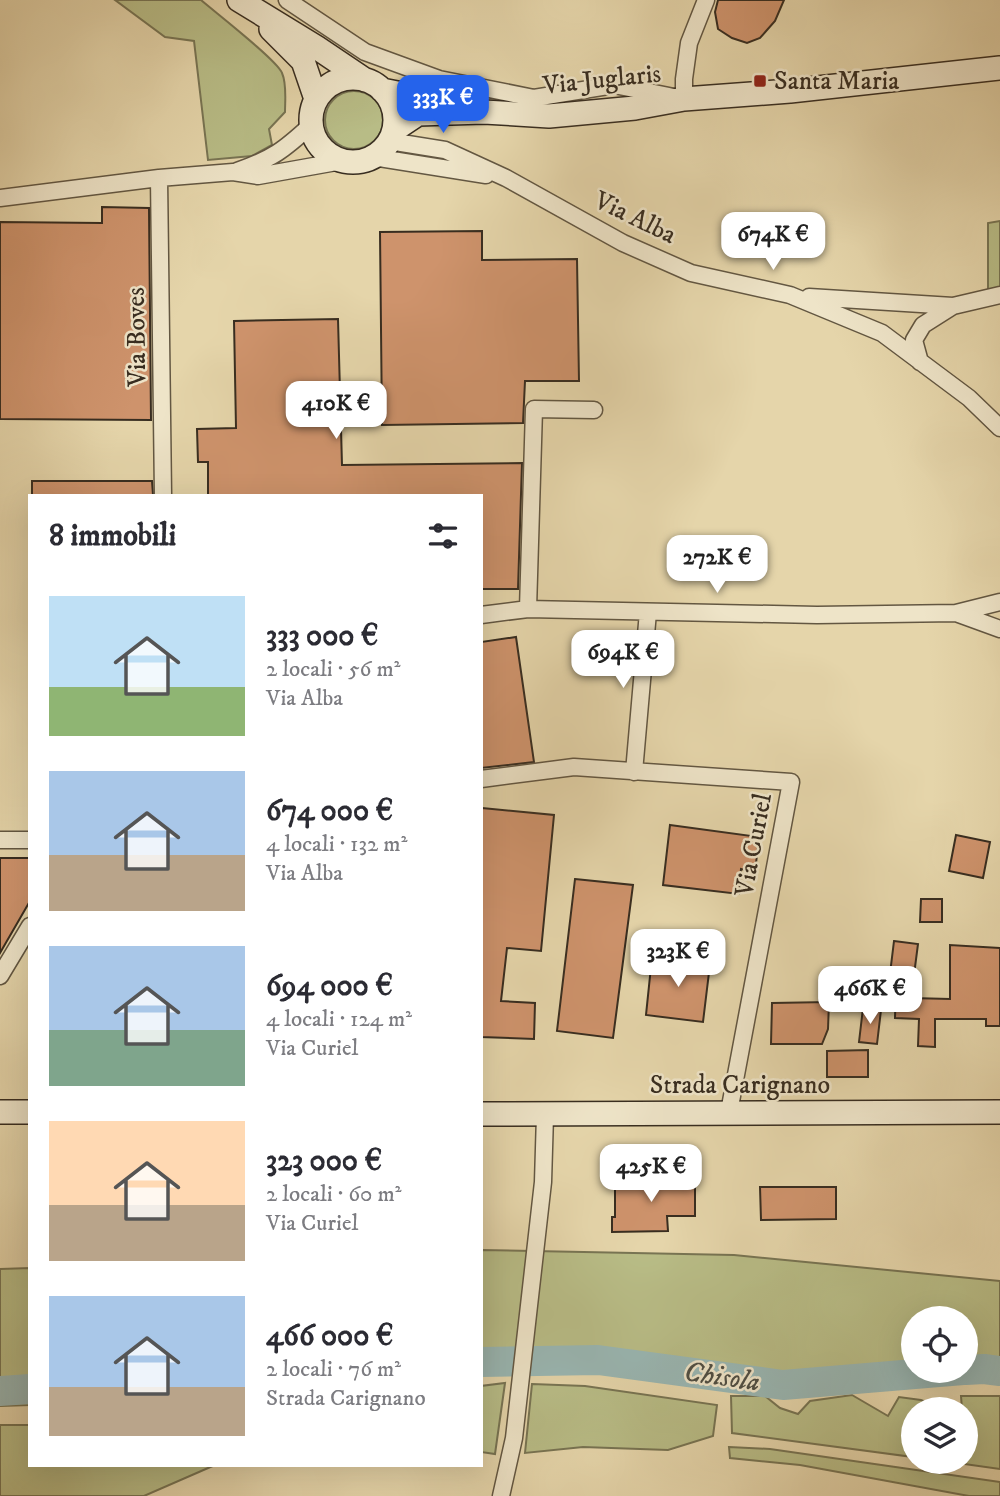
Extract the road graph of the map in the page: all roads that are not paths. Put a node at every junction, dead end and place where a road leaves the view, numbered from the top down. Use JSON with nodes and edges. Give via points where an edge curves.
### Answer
{"nodes":[{"id":1,"x":287,"y":0,"type":"edge"},
{"id":2,"x":706,"y":0,"type":"edge"},
{"id":3,"x":244,"y":4,"type":"edge"},
{"id":4,"x":1000,"y":68,"type":"edge"},
{"id":5,"x":373,"y":85,"type":"junction"},
{"id":6,"x":316,"y":99,"type":"junction"},
{"id":7,"x":684,"y":99,"type":"junction"},
{"id":8,"x":484,"y":112,"type":"junction"},
{"id":9,"x":311,"y":125,"type":"junction"},
{"id":10,"x":392,"y":136,"type":"junction"},
{"id":11,"x":373,"y":158,"type":"junction"},
{"id":12,"x":342,"y":161,"type":"junction"},
{"id":13,"x":233,"y":172,"type":"junction"},
{"id":14,"x":159,"y":178,"type":"junction"},
{"id":15,"x":506,"y":178,"type":"junction"},
{"id":16,"x":0,"y":198,"type":"edge"},
{"id":17,"x":790,"y":295,"type":"junction"},
{"id":18,"x":998,"y":300,"type":"edge"},
{"id":19,"x":901,"y":303,"type":"junction"},
{"id":20,"x":953,"y":306,"type":"junction"},
{"id":21,"x":882,"y":332,"type":"junction"},
{"id":22,"x":920,"y":362,"type":"junction"},
{"id":23,"x":594,"y":410,"type":"dead end"},
{"id":24,"x":1000,"y":428,"type":"edge"},
{"id":25,"x":163,"y":494,"type":"edge"},
{"id":26,"x":1000,"y":602,"type":"edge"},
{"id":27,"x":528,"y":609,"type":"junction"},
{"id":28,"x":648,"y":612,"type":"junction"},
{"id":29,"x":956,"y":614,"type":"junction"},
{"id":30,"x":483,"y":615,"type":"edge"},
{"id":31,"x":1000,"y":629,"type":"edge"},
{"id":32,"x":634,"y":772,"type":"junction"},
{"id":33,"x":483,"y":779,"type":"edge"},
{"id":34,"x":0,"y":840,"type":"edge"},
{"id":35,"x":28,"y":840,"type":"edge"},
{"id":36,"x":28,"y":929,"type":"edge"},
{"id":37,"x":0,"y":976,"type":"edge"},
{"id":38,"x":0,"y":1112,"type":"edge"},
{"id":39,"x":28,"y":1112,"type":"edge"},
{"id":40,"x":729,"y":1112,"type":"junction"},
{"id":41,"x":1000,"y":1112,"type":"edge"},
{"id":42,"x":483,"y":1114,"type":"edge"},
{"id":43,"x":545,"y":1115,"type":"junction"},
{"id":44,"x":501,"y":1496,"type":"edge"}],
"edges":[{"from":1,"to":7,"type":"street","name":"Via Juglaris","via":[[365,52],[439,79],[534,98],[614,85]]},
{"from":2,"to":7,"type":"street","via":[[689,43]]},
{"from":3,"to":5,"type":"street","name":"Via Juglaris"},
{"from":3,"to":6,"type":"street","name":"Via Juglaris","via":[[303,61]]},
{"from":4,"to":7,"type":"street","name":"Via Juglaris"},
{"from":5,"to":6,"type":"street","via":[[351,78],[337,81]]},
{"from":5,"to":8,"type":"street","name":"Via Juglaris"},
{"from":5,"to":10,"type":"street","via":[[393,108]]},
{"from":6,"to":9,"type":"street"},
{"from":7,"to":8,"type":"street","name":"Via Juglaris","via":[[548,116]]},
{"from":8,"to":10,"type":"street","name":"Via Juglaris","via":[[418,114]]},
{"from":9,"to":12,"type":"street","via":[[321,148]]},
{"from":9,"to":13,"type":"street","via":[[267,161]]},
{"from":10,"to":11,"type":"street"},
{"from":10,"to":15,"type":"street","name":"Via Alba","via":[[445,150]]},
{"from":11,"to":12,"type":"street"},
{"from":11,"to":15,"type":"street","name":"Via Alba"},
{"from":12,"to":13,"type":"street","via":[[258,176]]},
{"from":13,"to":14,"type":"street"},
{"from":14,"to":16,"type":"street"},
{"from":14,"to":25,"type":"street","name":"Via Boves"},
{"from":15,"to":17,"type":"street","name":"Via Alba","via":[[623,243],[691,273]]},
{"from":17,"to":19,"type":"street"},
{"from":17,"to":21,"type":"street","name":"Via Alba"},
{"from":18,"to":20,"type":"street"},
{"from":19,"to":20,"type":"street"},
{"from":19,"to":21,"type":"street","via":[[888,307],[881,318]]},
{"from":20,"to":22,"type":"street","via":[[923,325],[914,340]]},
{"from":21,"to":22,"type":"street","name":"Via Alba"},
{"from":22,"to":24,"type":"street","name":"Via Alba"},
{"from":23,"to":27,"type":"street","via":[[534,409]]},
{"from":26,"to":29,"type":"street"},
{"from":27,"to":28,"type":"street"},
{"from":27,"to":30,"type":"street"},
{"from":28,"to":29,"type":"street"},
{"from":28,"to":32,"type":"street"},
{"from":29,"to":31,"type":"street"},
{"from":32,"to":33,"type":"street","name":"Via Curiel","via":[[574,767]]},
{"from":32,"to":40,"type":"street","name":"Via Curiel","via":[[791,782]]},
{"from":34,"to":35,"type":"street"},
{"from":36,"to":37,"type":"street"},
{"from":38,"to":39,"type":"street"},
{"from":40,"to":41,"type":"street","name":"Strada Carignano"},
{"from":40,"to":43,"type":"street","name":"Strada Carignano"},
{"from":42,"to":43,"type":"street","name":"Strada Carignano"},
{"from":43,"to":44,"type":"street","via":[[514,1438]]}]}
